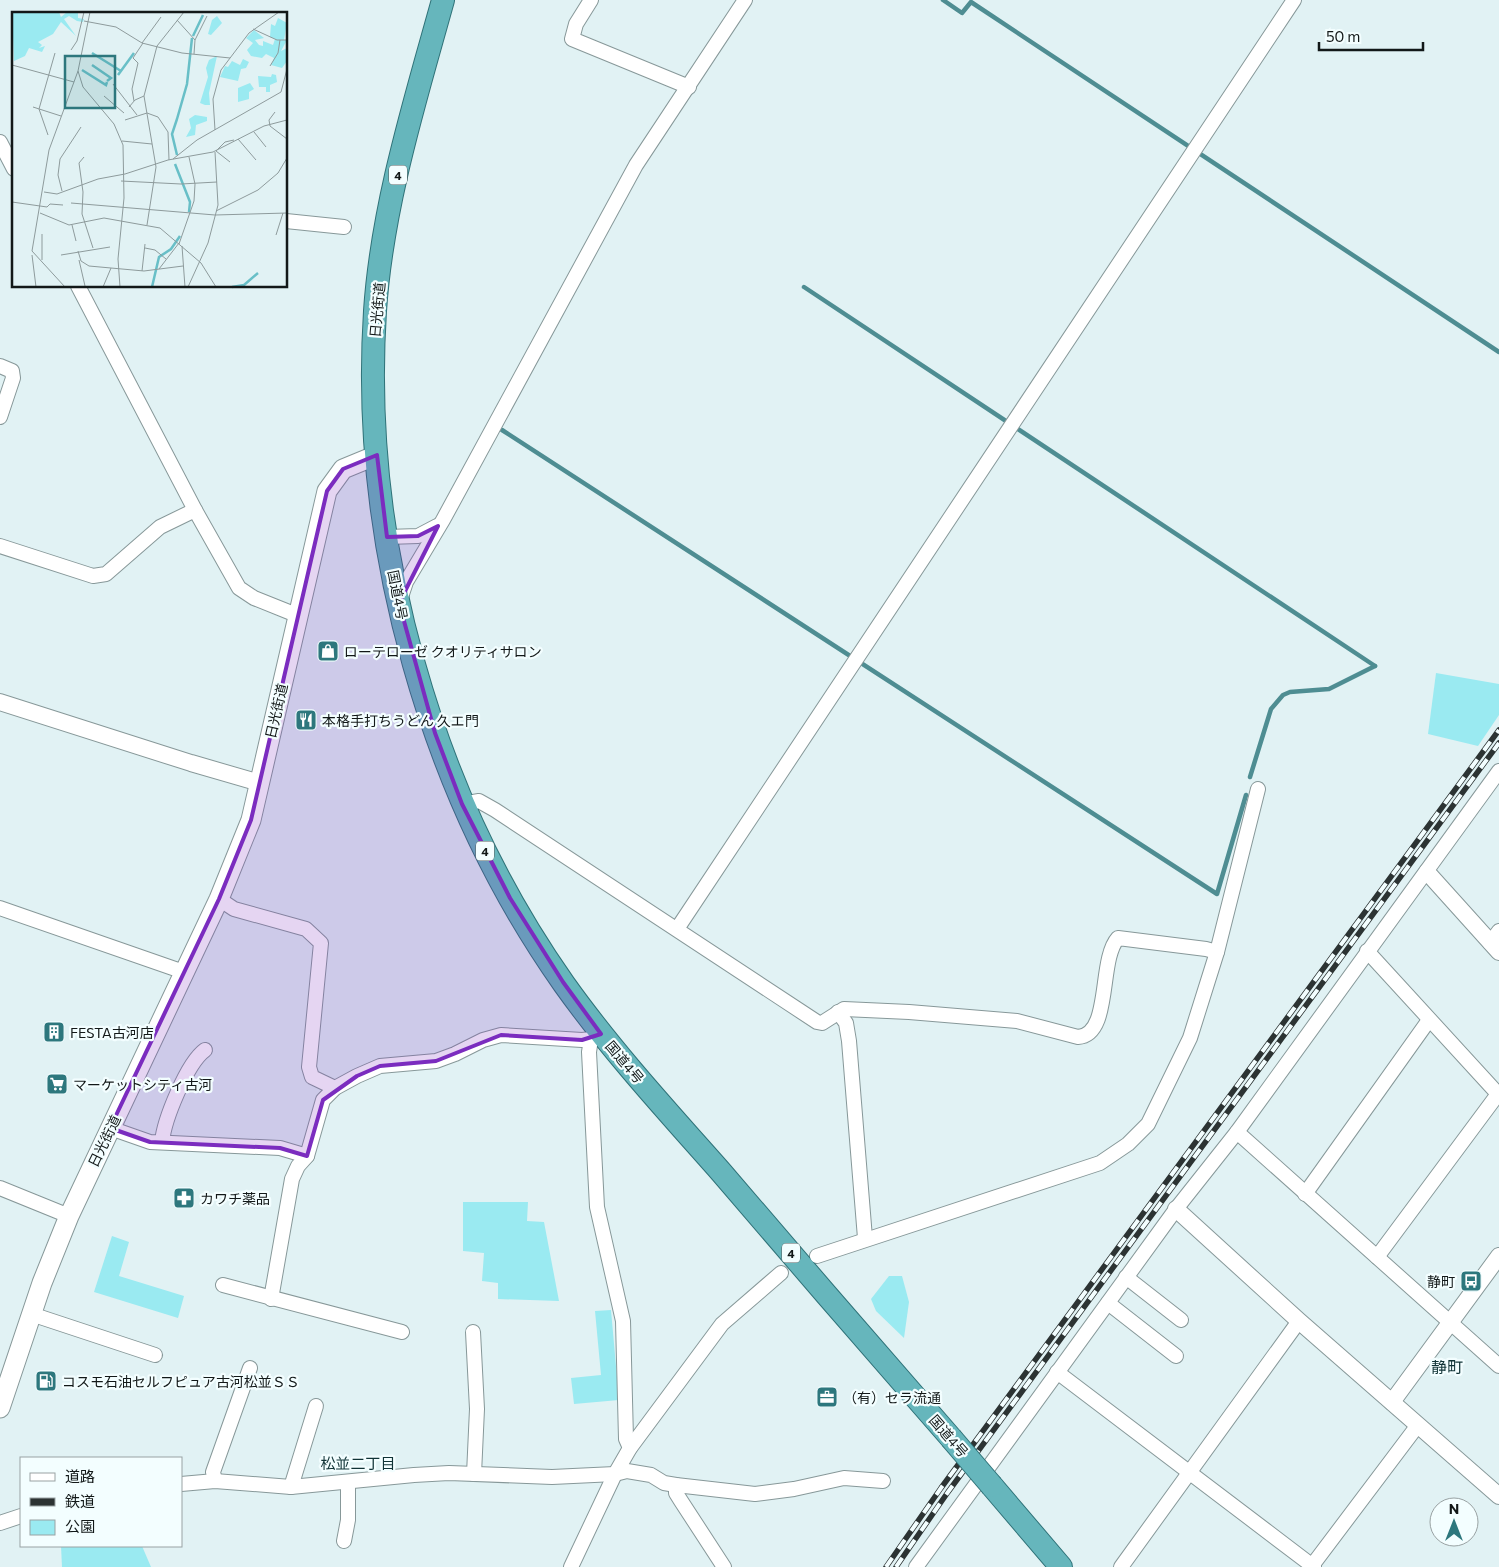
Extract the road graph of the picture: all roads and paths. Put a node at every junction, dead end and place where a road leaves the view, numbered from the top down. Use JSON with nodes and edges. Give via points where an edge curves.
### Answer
{"nodes":[{"id":1,"x":443,"y":0,"type":"edge"},
{"id":2,"x":591,"y":0,"type":"edge"},
{"id":3,"x":745,"y":0,"type":"edge"},
{"id":4,"x":1294,"y":0,"type":"edge"},
{"id":5,"x":689,"y":87,"type":"junction"},
{"id":6,"x":0,"y":142,"type":"edge"},
{"id":7,"x":12,"y":165,"type":"edge"},
{"id":8,"x":288,"y":221,"type":"edge"},
{"id":9,"x":344,"y":227,"type":"dead end"},
{"id":10,"x":79,"y":288,"type":"edge"},
{"id":11,"x":0,"y":366,"type":"edge"},
{"id":12,"x":0,"y":417,"type":"edge"},
{"id":13,"x":376,"y":455,"type":"junction"},
{"id":14,"x":195,"y":510,"type":"junction"},
{"id":15,"x":438,"y":526,"type":"junction"},
{"id":16,"x":387,"y":537,"type":"junction"},
{"id":17,"x":0,"y":546,"type":"edge"},
{"id":18,"x":399,"y":603,"type":"junction"},
{"id":19,"x":300,"y":614,"type":"junction"},
{"id":20,"x":0,"y":702,"type":"edge"},
{"id":21,"x":1499,"y":771,"type":"edge"},
{"id":22,"x":260,"y":783,"type":"junction"},
{"id":23,"x":1258,"y":789,"type":"dead end"},
{"id":24,"x":462,"y":804,"type":"junction"},
{"id":25,"x":1427,"y":872,"type":"junction"},
{"id":26,"x":219,"y":899,"type":"junction"},
{"id":27,"x":0,"y":908,"type":"edge"},
{"id":28,"x":677,"y":929,"type":"junction"},
{"id":29,"x":1496,"y":942,"type":"edge"},
{"id":30,"x":1367,"y":951,"type":"junction"},
{"id":31,"x":1217,"y":952,"type":"junction"},
{"id":32,"x":184,"y":972,"type":"junction"},
{"id":33,"x":838,"y":1012,"type":"junction"},
{"id":34,"x":1429,"y":1020,"type":"junction"},
{"id":35,"x":596,"y":1036,"type":"junction"},
{"id":36,"x":206,"y":1050,"type":"dead end"},
{"id":37,"x":335,"y":1088,"type":"junction"},
{"id":38,"x":1498,"y":1095,"type":"edge"},
{"id":39,"x":110,"y":1128,"type":"junction"},
{"id":40,"x":1237,"y":1132,"type":"junction"},
{"id":41,"x":162,"y":1142,"type":"junction"},
{"id":42,"x":307,"y":1156,"type":"junction"},
{"id":43,"x":0,"y":1188,"type":"edge"},
{"id":44,"x":1305,"y":1194,"type":"junction"},
{"id":45,"x":1176,"y":1209,"type":"junction"},
{"id":46,"x":69,"y":1216,"type":"junction"},
{"id":47,"x":866,"y":1238,"type":"junction"},
{"id":48,"x":817,"y":1256,"type":"dead end"},
{"id":49,"x":1499,"y":1256,"type":"edge"},
{"id":50,"x":1376,"y":1258,"type":"junction"},
{"id":51,"x":781,"y":1273,"type":"dead end"},
{"id":52,"x":1126,"y":1277,"type":"junction"},
{"id":53,"x":223,"y":1286,"type":"dead end"},
{"id":54,"x":271,"y":1298,"type":"junction"},
{"id":55,"x":1108,"y":1303,"type":"junction"},
{"id":56,"x":31,"y":1314,"type":"junction"},
{"id":57,"x":1180,"y":1320,"type":"dead end"},
{"id":58,"x":1299,"y":1321,"type":"junction"},
{"id":59,"x":1449,"y":1324,"type":"junction"},
{"id":60,"x":402,"y":1332,"type":"dead end"},
{"id":61,"x":473,"y":1332,"type":"dead end"},
{"id":62,"x":155,"y":1355,"type":"dead end"},
{"id":63,"x":1176,"y":1356,"type":"dead end"},
{"id":64,"x":1499,"y":1366,"type":"edge"},
{"id":65,"x":250,"y":1368,"type":"dead end"},
{"id":66,"x":1057,"y":1372,"type":"junction"},
{"id":67,"x":1392,"y":1402,"type":"junction"},
{"id":68,"x":316,"y":1406,"type":"dead end"},
{"id":69,"x":0,"y":1408,"type":"edge"},
{"id":70,"x":1418,"y":1425,"type":"junction"},
{"id":71,"x":630,"y":1448,"type":"junction"},
{"id":72,"x":1189,"y":1472,"type":"junction"},
{"id":73,"x":474,"y":1474,"type":"junction"},
{"id":74,"x":615,"y":1474,"type":"junction"},
{"id":75,"x":215,"y":1481,"type":"junction"},
{"id":76,"x":883,"y":1481,"type":"dead end"},
{"id":77,"x":348,"y":1483,"type":"junction"},
{"id":78,"x":182,"y":1484,"type":"edge"},
{"id":79,"x":676,"y":1485,"type":"junction"},
{"id":80,"x":291,"y":1487,"type":"junction"},
{"id":81,"x":1499,"y":1496,"type":"edge"},
{"id":82,"x":20,"y":1516,"type":"edge"},
{"id":83,"x":0,"y":1523,"type":"edge"},
{"id":84,"x":344,"y":1541,"type":"dead end"},
{"id":85,"x":918,"y":1566,"type":"edge"},
{"id":86,"x":1313,"y":1566,"type":"edge"},
{"id":87,"x":571,"y":1567,"type":"edge"},
{"id":88,"x":724,"y":1567,"type":"edge"},
{"id":89,"x":1061,"y":1567,"type":"edge"},
{"id":90,"x":1121,"y":1567,"type":"edge"}],
"edges":[{"from":1,"to":13,"type":"highway","name":"日光街道","number":"4","via":[[407,129],[386,229],[374,335]]},
{"from":2,"to":5,"type":"street","via":[[576,24],[572,39]]},
{"from":3,"to":5,"type":"street"},
{"from":4,"to":28,"type":"street"},
{"from":5,"to":15,"type":"street","via":[[636,165]]},
{"from":6,"to":7,"type":"street"},
{"from":8,"to":9,"type":"street"},
{"from":10,"to":14,"type":"street"},
{"from":11,"to":12,"type":"street","via":[[12,371],[13,378]]},
{"from":13,"to":16,"type":"highway","name":"国道4号","number":"4"},
{"from":13,"to":19,"type":"main road","name":"日光街道","via":[[343,469],[333,480]]},
{"from":14,"to":17,"type":"street","via":[[160,527],[106,574],[93,576]]},
{"from":14,"to":19,"type":"street","via":[[239,588],[254,598]]},
{"from":15,"to":16,"type":"street","via":[[418,536]]},
{"from":15,"to":18,"type":"street","via":[[406,582]]},
{"from":16,"to":18,"type":"highway","name":"国道4号","number":"4"},
{"from":18,"to":24,"type":"highway","name":"国道4号","number":"4","via":[[435,733]]},
{"from":19,"to":22,"type":"main road","name":"日光街道"},
{"from":20,"to":22,"type":"street"},
{"from":21,"to":25,"type":"street"},
{"from":22,"to":26,"type":"main road","name":"日光街道","via":[[251,820]]},
{"from":23,"to":31,"type":"street"},
{"from":24,"to":28,"type":"street","via":[[479,802],[495,810]]},
{"from":24,"to":35,"type":"highway","name":"国道4号","number":"4","via":[[536,941]]},
{"from":25,"to":29,"type":"street"},
{"from":25,"to":30,"type":"street"},
{"from":26,"to":32,"type":"main road","name":"日光街道"},
{"from":26,"to":37,"type":"street","via":[[234,909],[306,930],[321,944],[309,1067],[312,1077]]},
{"from":27,"to":32,"type":"street"},
{"from":28,"to":33,"type":"street","via":[[817,1022],[822,1023]]},
{"from":30,"to":34,"type":"street"},
{"from":30,"to":40,"type":"street"},
{"from":31,"to":33,"type":"street","via":[[1118,938],[1108,960],[1097,1023],[1085,1037],[1016,1021],[979,1017],[844,1009]]},
{"from":31,"to":47,"type":"street","via":[[1190,1038],[1148,1124],[1128,1144],[1092,1166]]},
{"from":32,"to":39,"type":"main road","name":"日光街道"},
{"from":33,"to":47,"type":"street","via":[[846,1023],[849,1042]]},
{"from":34,"to":38,"type":"street"},
{"from":34,"to":44,"type":"street"},
{"from":35,"to":37,"type":"street","via":[[501,1035],[436,1060],[380,1066]]},
{"from":35,"to":71,"type":"street","via":[[589,1052],[597,1207],[623,1322],[626,1438]]},
{"from":35,"to":89,"type":"highway","name":"国道4号","number":"4","bridge":true},
{"from":36,"to":41,"type":"street","via":[[194,1061],[165,1123]]},
{"from":37,"to":42,"type":"street","via":[[323,1100]]},
{"from":38,"to":50,"type":"street"},
{"from":39,"to":41,"type":"street","via":[[150,1142]]},
{"from":39,"to":46,"type":"main road","name":"日光街道"},
{"from":40,"to":44,"type":"street"},
{"from":40,"to":45,"type":"street"},
{"from":41,"to":42,"type":"street","via":[[280,1148]]},
{"from":42,"to":54,"type":"street","via":[[292,1179]]},
{"from":43,"to":46,"type":"street"},
{"from":44,"to":50,"type":"street"},
{"from":45,"to":52,"type":"street"},
{"from":45,"to":58,"type":"street"},
{"from":46,"to":56,"type":"main road","name":"日光街道"},
{"from":47,"to":48,"type":"street"},
{"from":49,"to":59,"type":"street"},
{"from":50,"to":59,"type":"street"},
{"from":51,"to":71,"type":"street","via":[[722,1324]]},
{"from":52,"to":55,"type":"street"},
{"from":52,"to":57,"type":"street"},
{"from":53,"to":54,"type":"street"},
{"from":54,"to":60,"type":"street"},
{"from":55,"to":63,"type":"street"},
{"from":55,"to":66,"type":"street"},
{"from":56,"to":62,"type":"street"},
{"from":56,"to":69,"type":"main road","name":"日光街道"},
{"from":58,"to":67,"type":"street"},
{"from":58,"to":72,"type":"street"},
{"from":59,"to":64,"type":"street"},
{"from":59,"to":67,"type":"street"},
{"from":61,"to":73,"type":"street","via":[[477,1409]]},
{"from":65,"to":75,"type":"street","via":[[213,1472]]},
{"from":66,"to":72,"type":"street"},
{"from":66,"to":85,"type":"street"},
{"from":67,"to":70,"type":"street"},
{"from":68,"to":80,"type":"street"},
{"from":70,"to":81,"type":"street"},
{"from":70,"to":86,"type":"street"},
{"from":71,"to":74,"type":"street"},
{"from":72,"to":86,"type":"street"},
{"from":72,"to":90,"type":"street"},
{"from":73,"to":74,"type":"street","via":[[552,1477]]},
{"from":73,"to":77,"type":"street","via":[[414,1475]]},
{"from":74,"to":79,"type":"street","via":[[636,1472]]},
{"from":74,"to":87,"type":"street"},
{"from":75,"to":78,"type":"street"},
{"from":75,"to":80,"type":"street"},
{"from":76,"to":79,"type":"street","via":[[844,1478],[794,1490],[755,1494]]},
{"from":77,"to":80,"type":"street"},
{"from":77,"to":84,"type":"street","via":[[348,1520]]},
{"from":79,"to":88,"type":"street","via":[[676,1493]]},
{"from":82,"to":83,"type":"street"}]}
